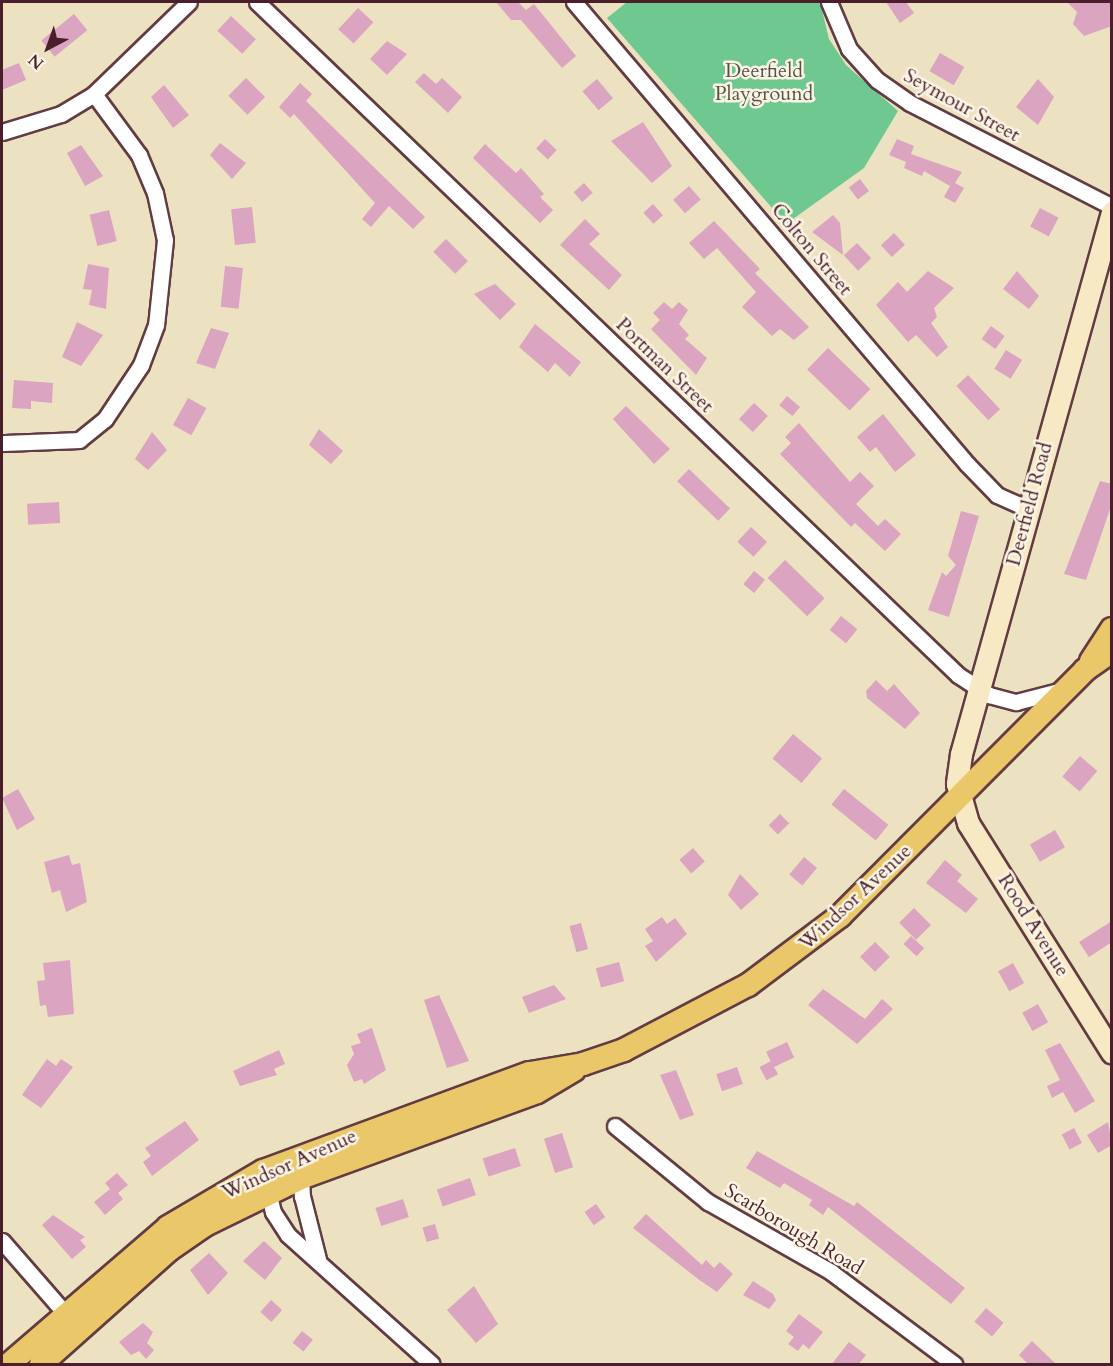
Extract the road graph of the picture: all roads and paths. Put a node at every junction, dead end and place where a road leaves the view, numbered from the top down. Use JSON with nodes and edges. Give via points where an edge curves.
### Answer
{"nodes":[{"id":1,"x":189,"y":2,"type":"edge"},
{"id":2,"x":257,"y":2,"type":"edge"},
{"id":3,"x":574,"y":2,"type":"edge"},
{"id":4,"x":829,"y":2,"type":"edge"},
{"id":5,"x":94,"y":94,"type":"junction"},
{"id":6,"x":2,"y":132,"type":"edge"},
{"id":7,"x":1112,"y":207,"type":"edge"},
{"id":8,"x":1112,"y":212,"type":"edge"},
{"id":9,"x":2,"y":444,"type":"edge"},
{"id":10,"x":1028,"y":509,"type":"junction"},
{"id":11,"x":1112,"y":628,"type":"edge"},
{"id":12,"x":1112,"y":651,"type":"edge"},
{"id":13,"x":1085,"y":670,"type":"junction"},
{"id":14,"x":1068,"y":688,"type":"junction"},
{"id":15,"x":978,"y":690,"type":"junction"},
{"id":16,"x":958,"y":798,"type":"junction"},
{"id":17,"x":1112,"y":1053,"type":"edge"},
{"id":18,"x":583,"y":1064,"type":"junction"},
{"id":19,"x":615,"y":1126,"type":"dead end"},
{"id":20,"x":303,"y":1153,"type":"junction"},
{"id":21,"x":301,"y":1178,"type":"junction"},
{"id":22,"x":266,"y":1182,"type":"junction"},
{"id":23,"x":2,"y":1242,"type":"edge"},
{"id":24,"x":318,"y":1259,"type":"junction"},
{"id":25,"x":74,"y":1323,"type":"junction"},
{"id":26,"x":9,"y":1365,"type":"edge"},
{"id":27,"x":41,"y":1365,"type":"edge"},
{"id":28,"x":432,"y":1365,"type":"edge"},
{"id":29,"x":954,"y":1365,"type":"edge"}],
"edges":[{"from":1,"to":5,"type":"street"},
{"from":2,"to":15,"type":"street","name":"Portman Street"},
{"from":3,"to":10,"type":"street","name":"Colton Street","via":[[967,464],[996,495]]},
{"from":4,"to":7,"type":"street","name":"Seymour Street","via":[[849,49],[877,80],[910,103]]},
{"from":5,"to":6,"type":"street","via":[[61,114]]},
{"from":5,"to":9,"type":"street","via":[[139,154],[155,193],[165,240],[156,325],[125,390],[105,418],[79,440]]},
{"from":8,"to":10,"type":"street","name":"Deerfield Road"},
{"from":10,"to":15,"type":"street","name":"Deerfield Road"},
{"from":11,"to":13,"type":"main road","name":"Windsor Avenue"},
{"from":12,"to":13,"type":"main road","name":"Windsor Avenue"},
{"from":13,"to":14,"type":"main road","name":"Windsor Avenue"},
{"from":14,"to":15,"type":"street","name":"Portman Street","via":[[1016,702]]},
{"from":14,"to":16,"type":"main road","name":"Windsor Avenue"},
{"from":15,"to":16,"type":"street","name":"Deerfield Road","via":[[959,763]]},
{"from":16,"to":17,"type":"street","name":"Rood Avenue","via":[[968,823]]},
{"from":16,"to":18,"type":"main road","name":"Windsor Avenue","via":[[840,916],[781,963],[693,1018]]},
{"from":18,"to":20,"type":"main road","name":"Windsor Avenue","via":[[530,1072]]},
{"from":18,"to":21,"type":"main road","name":"Windsor Avenue","via":[[537,1092]]},
{"from":19,"to":29,"type":"street","name":"Scarborough Road","via":[[708,1202],[831,1272]]},
{"from":20,"to":21,"type":"street"},
{"from":20,"to":22,"type":"main road","name":"Windsor Avenue"},
{"from":21,"to":22,"type":"main road","name":"Windsor Avenue"},
{"from":21,"to":24,"type":"street"},
{"from":22,"to":24,"type":"street","via":[[273,1212],[288,1235]]},
{"from":22,"to":25,"type":"main road","name":"Windsor Avenue","via":[[168,1227]]},
{"from":23,"to":25,"type":"street"},
{"from":24,"to":28,"type":"street"},
{"from":25,"to":26,"type":"main road","name":"Windsor Avenue"},
{"from":25,"to":27,"type":"main road","name":"Windsor Avenue"}]}
